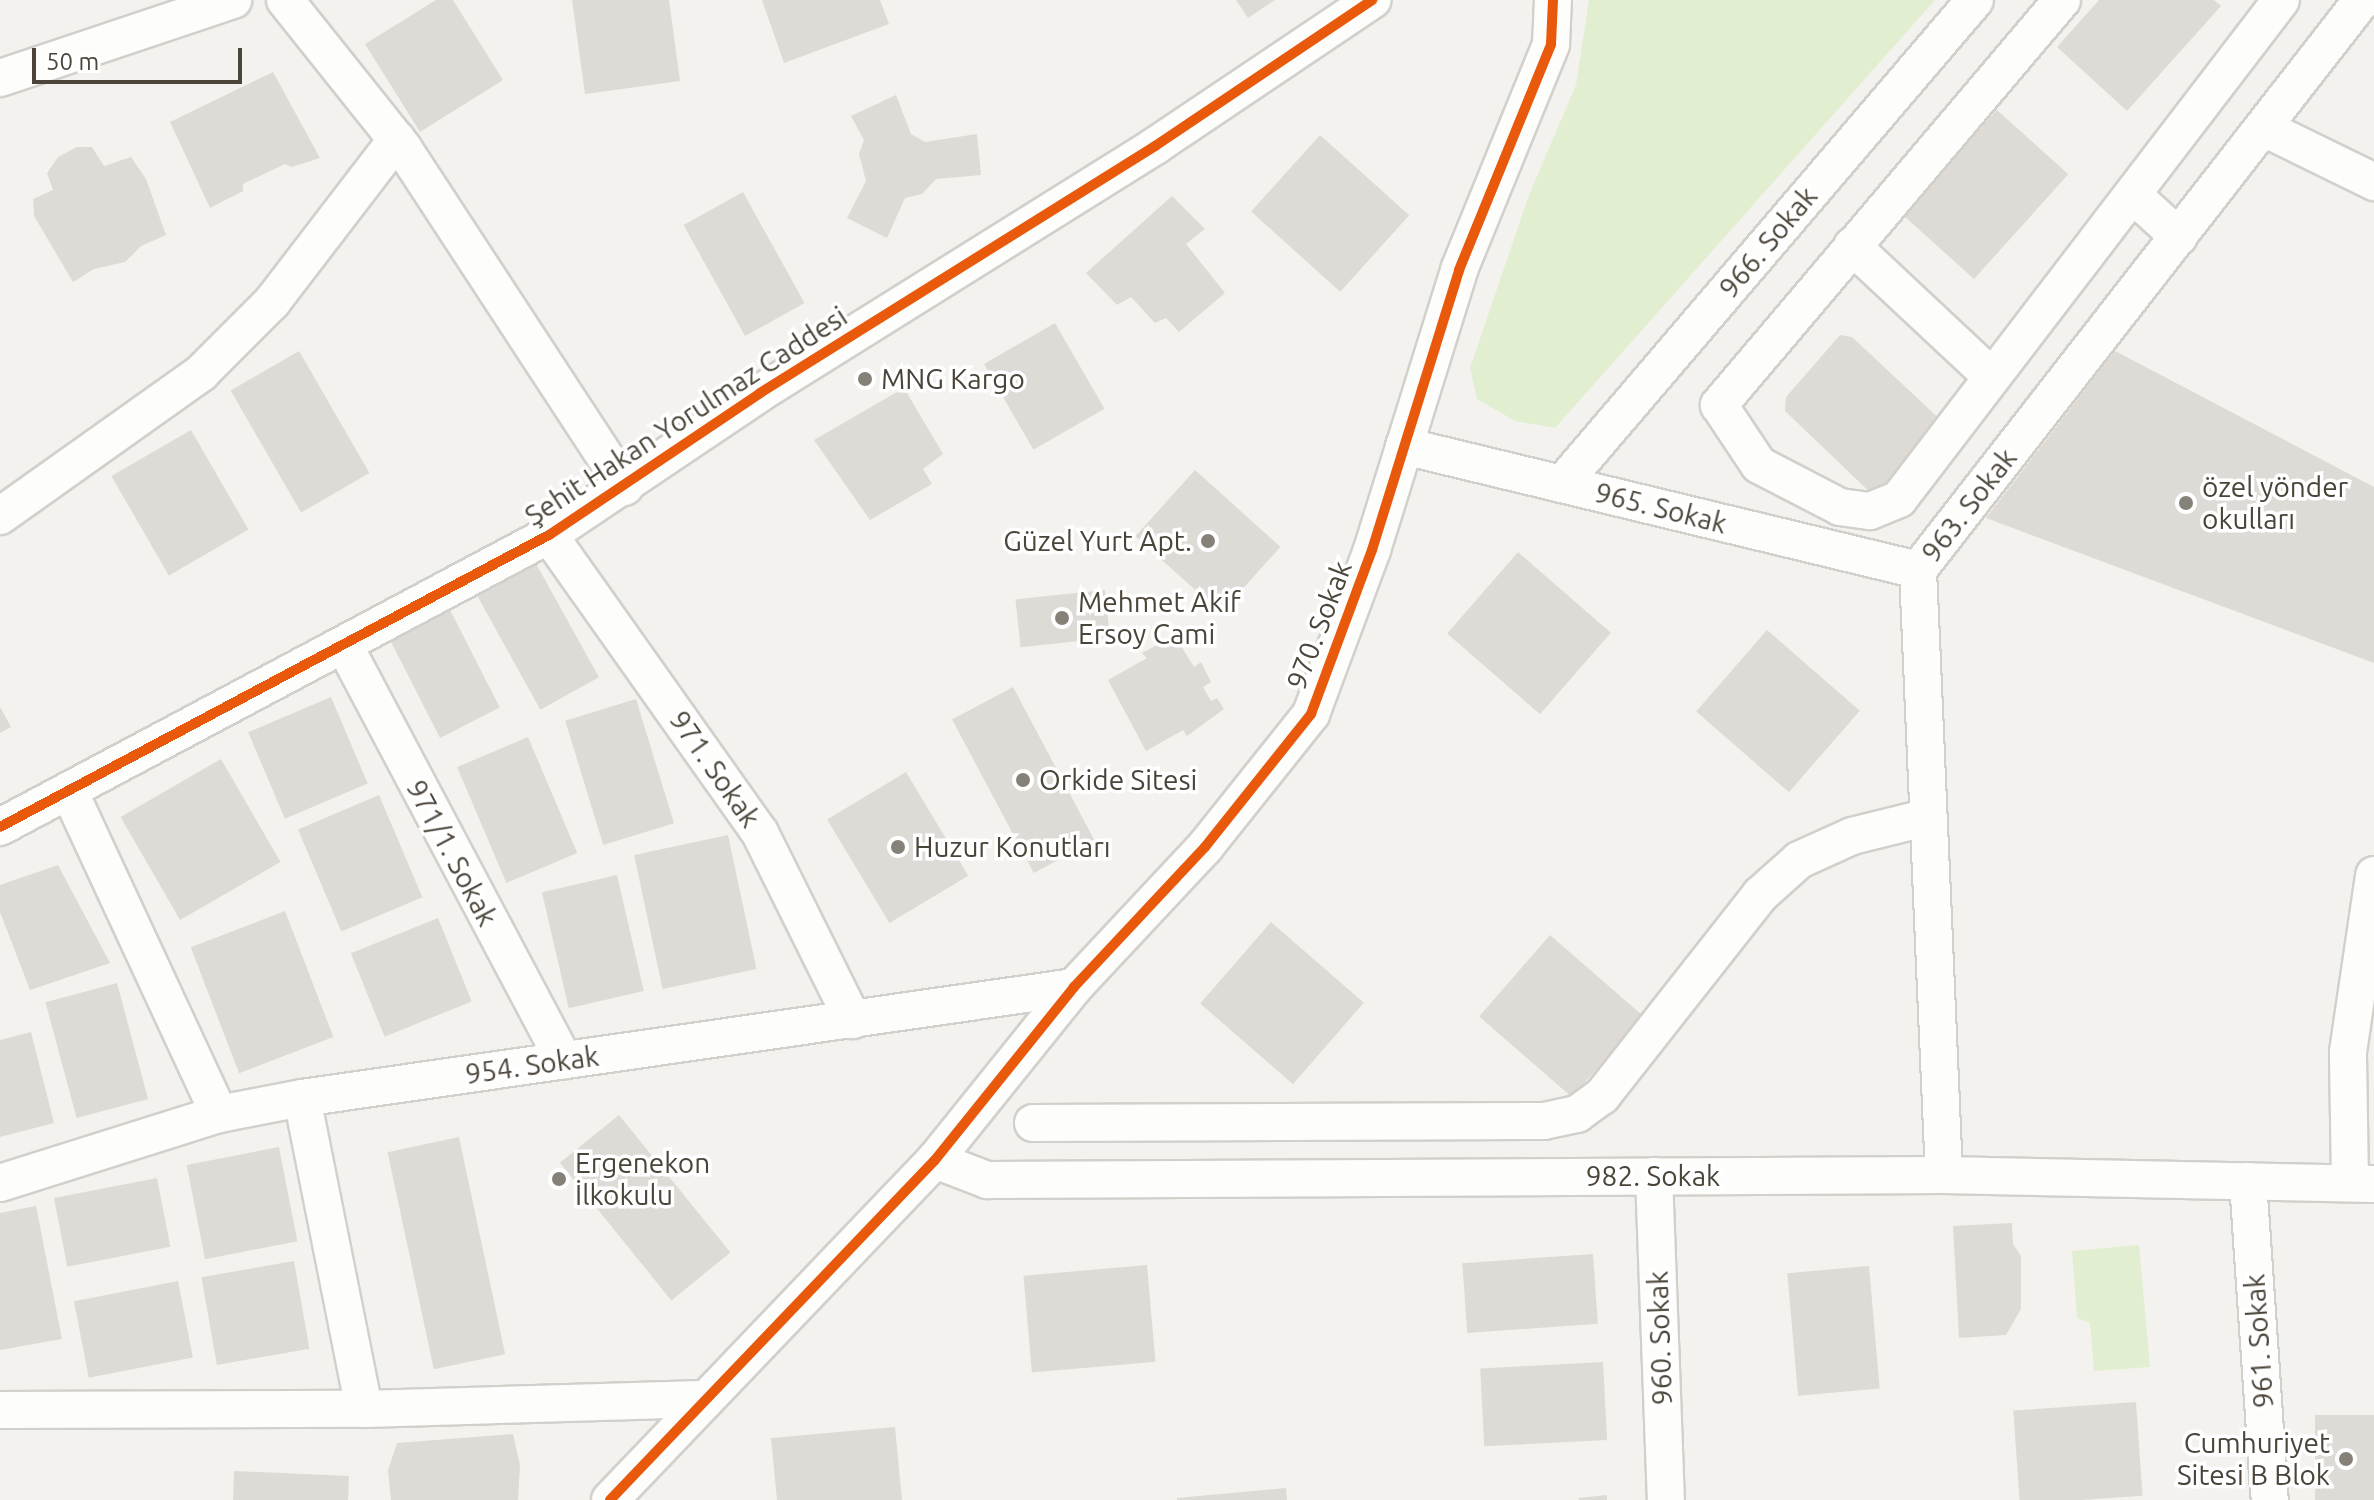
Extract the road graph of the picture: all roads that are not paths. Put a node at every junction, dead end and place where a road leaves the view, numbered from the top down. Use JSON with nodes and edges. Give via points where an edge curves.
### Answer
{"nodes":[{"id":1,"x":233,"y":0,"type":"edge"},
{"id":2,"x":285,"y":0,"type":"edge"},
{"id":3,"x":1372,"y":0,"type":"edge"},
{"id":4,"x":1553,"y":0,"type":"edge"},
{"id":5,"x":1975,"y":0,"type":"edge"},
{"id":6,"x":2062,"y":0,"type":"edge"},
{"id":7,"x":2281,"y":0,"type":"edge"},
{"id":8,"x":2362,"y":0,"type":"edge"},
{"id":9,"x":155,"y":11,"type":"edge"},
{"id":10,"x":0,"y":78,"type":"edge"},
{"id":11,"x":2264,"y":128,"type":"junction"},
{"id":12,"x":397,"y":139,"type":"junction"},
{"id":13,"x":2374,"y":182,"type":"edge"},
{"id":14,"x":2133,"y":195,"type":"junction"},
{"id":15,"x":2179,"y":237,"type":"junction"},
{"id":16,"x":1852,"y":246,"type":"junction"},
{"id":17,"x":1991,"y":376,"type":"junction"},
{"id":18,"x":1404,"y":446,"type":"junction"},
{"id":19,"x":1562,"y":484,"type":"junction"},
{"id":20,"x":625,"y":487,"type":"junction"},
{"id":21,"x":0,"y":516,"type":"edge"},
{"id":22,"x":549,"y":535,"type":"junction"},
{"id":23,"x":1918,"y":570,"type":"junction"},
{"id":24,"x":344,"y":645,"type":"junction"},
{"id":25,"x":70,"y":793,"type":"junction"},
{"id":26,"x":1929,"y":817,"type":"junction"},
{"id":27,"x":0,"y":827,"type":"edge"},
{"id":28,"x":2374,"y":875,"type":"edge"},
{"id":29,"x":1074,"y":987,"type":"junction"},
{"id":30,"x":853,"y":1020,"type":"junction"},
{"id":31,"x":564,"y":1060,"type":"junction"},
{"id":32,"x":302,"y":1098,"type":"junction"},
{"id":33,"x":219,"y":1114,"type":"junction"},
{"id":34,"x":1033,"y":1123,"type":"dead end"},
{"id":35,"x":935,"y":1160,"type":"junction"},
{"id":36,"x":1944,"y":1175,"type":"junction"},
{"id":37,"x":1654,"y":1176,"type":"junction"},
{"id":38,"x":2248,"y":1181,"type":"junction"},
{"id":39,"x":0,"y":1183,"type":"edge"},
{"id":40,"x":2362,"y":1184,"type":"edge"},
{"id":41,"x":702,"y":1399,"type":"junction"},
{"id":42,"x":364,"y":1409,"type":"junction"},
{"id":43,"x":0,"y":1410,"type":"edge"},
{"id":44,"x":610,"y":1500,"type":"edge"},
{"id":45,"x":1666,"y":1500,"type":"edge"},
{"id":46,"x":2270,"y":1500,"type":"edge"}],
"edges":[{"from":1,"to":9,"type":"street"},
{"from":2,"to":12,"type":"street"},
{"from":3,"to":20,"type":"street","name":"Şehit Hakan Yorulmaz Caddesi","via":[[978,261],[760,393]]},
{"from":4,"to":18,"type":"street","name":"970. Sokak","via":[[1551,44],[1459,270]]},
{"from":5,"to":19,"type":"street","name":"966. Sokak"},
{"from":6,"to":16,"type":"street"},
{"from":7,"to":14,"type":"street"},
{"from":8,"to":11,"type":"street","name":"963. Sokak"},
{"from":9,"to":10,"type":"street"},
{"from":11,"to":13,"type":"street"},
{"from":11,"to":15,"type":"street","name":"963. Sokak"},
{"from":12,"to":20,"type":"street"},
{"from":12,"to":21,"type":"street","via":[[272,302],[201,373]]},
{"from":14,"to":15,"type":"street"},
{"from":14,"to":17,"type":"street"},
{"from":15,"to":23,"type":"street","name":"963. Sokak"},
{"from":16,"to":17,"type":"street"},
{"from":16,"to":17,"type":"street","via":[[1719,405],[1759,465],[1840,507],[1883,507],[1899,499]]},
{"from":18,"to":19,"type":"street","name":"965. Sokak"},
{"from":18,"to":29,"type":"street","name":"970. Sokak","via":[[1311,714],[1205,847]]},
{"from":19,"to":23,"type":"street","name":"965. Sokak"},
{"from":20,"to":22,"type":"street","name":"Şehit Hakan Yorulmaz Caddesi"},
{"from":22,"to":24,"type":"street","name":"Şehit Hakan Yorulmaz Caddesi"},
{"from":22,"to":30,"type":"street","name":"971. Sokak","via":[[760,833]]},
{"from":23,"to":26,"type":"street","name":"963. Sokak"},
{"from":24,"to":25,"type":"street","name":"Şehit Hakan Yorulmaz Caddesi","via":[[215,709]]},
{"from":24,"to":31,"type":"street","name":"971/1. Sokak"},
{"from":25,"to":27,"type":"street","name":"Şehit Hakan Yorulmaz Caddesi"},
{"from":25,"to":33,"type":"street"},
{"from":26,"to":34,"type":"street","via":[[1852,836],[1799,860],[1760,895],[1602,1096],[1577,1114],[1544,1121]]},
{"from":26,"to":36,"type":"street","name":"963. Sokak"},
{"from":28,"to":40,"type":"street","via":[[2348,1052]]},
{"from":29,"to":30,"type":"street","name":"954. Sokak"},
{"from":29,"to":35,"type":"street","name":"970. Sokak"},
{"from":30,"to":31,"type":"street","name":"954. Sokak"},
{"from":31,"to":32,"type":"street","name":"954. Sokak"},
{"from":32,"to":33,"type":"street","name":"954. Sokak"},
{"from":32,"to":42,"type":"street"},
{"from":33,"to":39,"type":"street","name":"954. Sokak"},
{"from":35,"to":37,"type":"street","name":"982. Sokak","via":[[987,1180]]},
{"from":35,"to":41,"type":"street","name":"970. Sokak","via":[[747,1362]]},
{"from":36,"to":37,"type":"street","name":"982. Sokak"},
{"from":36,"to":38,"type":"street","name":"982. Sokak"},
{"from":37,"to":45,"type":"street","name":"960. Sokak"},
{"from":38,"to":40,"type":"street","name":"982. Sokak"},
{"from":38,"to":46,"type":"street","name":"961. Sokak"},
{"from":41,"to":42,"type":"street"},
{"from":41,"to":44,"type":"street","name":"970. Sokak"},
{"from":42,"to":43,"type":"street"}]}
